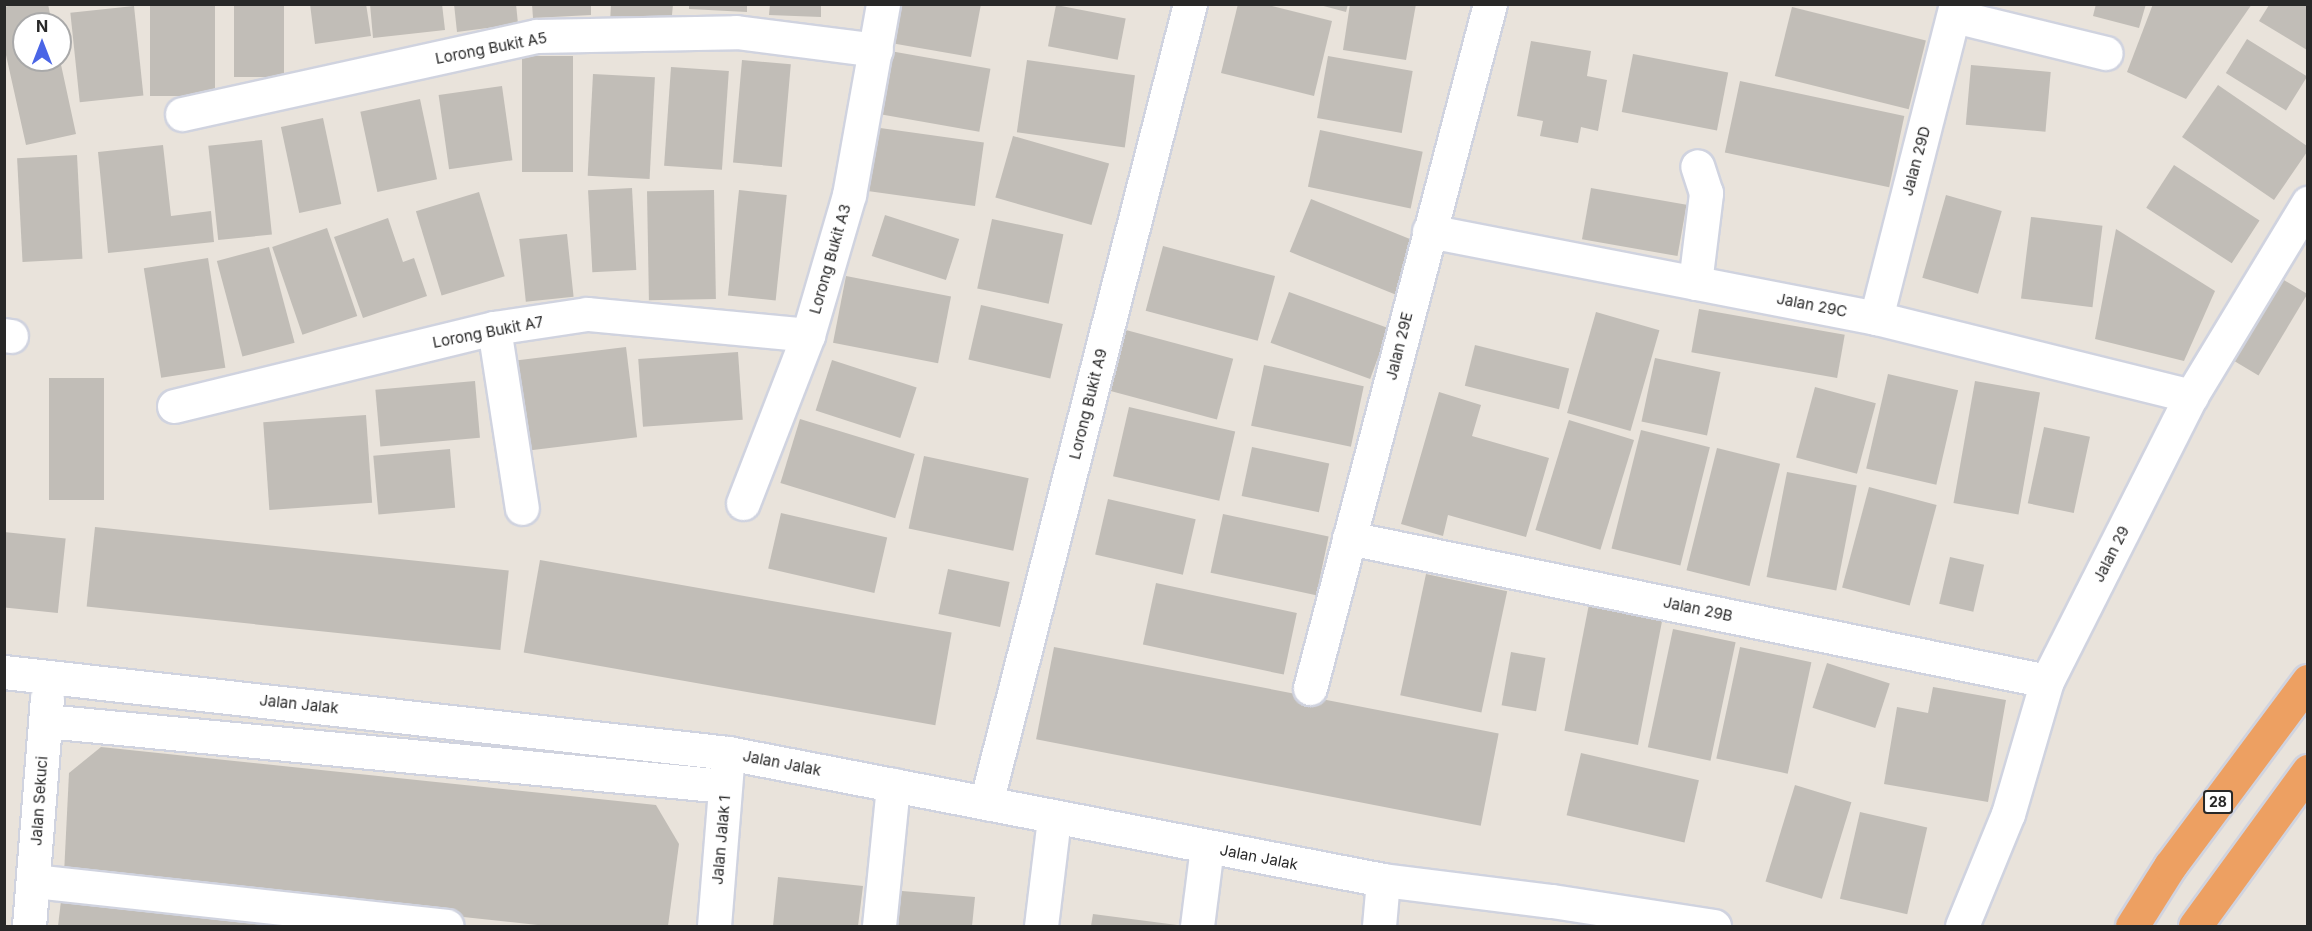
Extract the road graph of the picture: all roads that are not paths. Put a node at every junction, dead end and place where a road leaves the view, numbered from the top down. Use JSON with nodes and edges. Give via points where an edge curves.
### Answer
{"nodes":[{"id":1,"x":882,"y":4,"type":"edge"},
{"id":2,"x":1190,"y":4,"type":"edge"},
{"id":3,"x":1490,"y":4,"type":"edge"},
{"id":4,"x":1955,"y":10,"type":"edge"},
{"id":5,"x":876,"y":50,"type":"junction"},
{"id":6,"x":2106,"y":53,"type":"dead end"},
{"id":7,"x":182,"y":114,"type":"dead end"},
{"id":8,"x":1696,"y":166,"type":"dead end"},
{"id":9,"x":2307,"y":203,"type":"edge"},
{"id":10,"x":1429,"y":231,"type":"junction"},
{"id":11,"x":1695,"y":283,"type":"junction"},
{"id":12,"x":1876,"y":318,"type":"junction"},
{"id":13,"x":495,"y":328,"type":"junction"},
{"id":14,"x":808,"y":335,"type":"junction"},
{"id":15,"x":2191,"y":396,"type":"junction"},
{"id":16,"x":174,"y":406,"type":"dead end"},
{"id":17,"x":743,"y":503,"type":"dead end"},
{"id":18,"x":522,"y":508,"type":"dead end"},
{"id":19,"x":1349,"y":538,"type":"junction"},
{"id":20,"x":4,"y":672,"type":"edge"},
{"id":21,"x":49,"y":676,"type":"junction"},
{"id":22,"x":2046,"y":681,"type":"junction"},
{"id":23,"x":2307,"y":681,"type":"edge"},
{"id":24,"x":1310,"y":688,"type":"dead end"},
{"id":25,"x":46,"y":721,"type":"junction"},
{"id":26,"x":728,"y":753,"type":"junction"},
{"id":27,"x":2307,"y":771,"type":"edge"},
{"id":28,"x":725,"y":786,"type":"junction"},
{"id":29,"x":893,"y":786,"type":"junction"},
{"id":30,"x":986,"y":803,"type":"junction"},
{"id":31,"x":1054,"y":818,"type":"junction"},
{"id":32,"x":1207,"y":847,"type":"junction"},
{"id":33,"x":33,"y":880,"type":"junction"},
{"id":34,"x":1383,"y":880,"type":"junction"},
{"id":35,"x":1550,"y":914,"type":"edge"},
{"id":36,"x":29,"y":927,"type":"edge"},
{"id":37,"x":447,"y":927,"type":"edge"},
{"id":38,"x":714,"y":927,"type":"edge"},
{"id":39,"x":879,"y":927,"type":"edge"},
{"id":40,"x":1041,"y":927,"type":"edge"},
{"id":41,"x":1197,"y":927,"type":"edge"},
{"id":42,"x":1379,"y":927,"type":"edge"},
{"id":43,"x":1714,"y":927,"type":"edge"},
{"id":44,"x":1962,"y":927,"type":"edge"},
{"id":45,"x":2132,"y":927,"type":"edge"},
{"id":46,"x":2195,"y":927,"type":"edge"}],
"edges":[{"from":1,"to":5,"type":"street","name":"Lorong Bukit A3"},
{"from":2,"to":30,"type":"street","name":"Lorong Bukit A9"},
{"from":3,"to":10,"type":"street","name":"Jalan 29E"},
{"from":4,"to":6,"type":"street"},
{"from":4,"to":12,"type":"street","name":"Jalan 29D"},
{"from":5,"to":7,"type":"street","name":"Lorong Bukit A5","via":[[736,32],[536,36]]},
{"from":5,"to":14,"type":"street","name":"Lorong Bukit A3","via":[[849,195]]},
{"from":8,"to":11,"type":"street","via":[[1706,193]]},
{"from":9,"to":15,"type":"street","name":"Jalan 29"},
{"from":10,"to":11,"type":"street","name":"Jalan 29C"},
{"from":10,"to":19,"type":"street","name":"Jalan 29E"},
{"from":11,"to":12,"type":"street","name":"Jalan 29C"},
{"from":12,"to":15,"type":"street","name":"Jalan 29C"},
{"from":13,"to":14,"type":"street","name":"Lorong Bukit A7","via":[[587,314]]},
{"from":13,"to":16,"type":"street","name":"Lorong Bukit A7"},
{"from":13,"to":18,"type":"street"},
{"from":14,"to":17,"type":"street","name":"Lorong Bukit A3"},
{"from":15,"to":22,"type":"street","name":"Jalan 29"},
{"from":19,"to":22,"type":"street","name":"Jalan 29B"},
{"from":19,"to":24,"type":"street","name":"Jalan 29E"},
{"from":20,"to":21,"type":"street","name":"Jalan Jalak"},
{"from":21,"to":25,"type":"street","name":"Jalan Sekuci"},
{"from":21,"to":26,"type":"street","name":"Jalan Jalak"},
{"from":22,"to":44,"type":"street","name":"Jalan 29","via":[[2007,814]]},
{"from":23,"to":45,"type":"highway","number":"28","via":[[2170,866]]},
{"from":25,"to":28,"type":"street"},
{"from":25,"to":33,"type":"street","name":"Jalan Sekuci"},
{"from":26,"to":28,"type":"street","name":"Jalan Jalak 1"},
{"from":26,"to":29,"type":"street","name":"Jalan Jalak"},
{"from":27,"to":46,"type":"highway"},
{"from":28,"to":38,"type":"street","name":"Jalan Jalak 1"},
{"from":29,"to":30,"type":"street","name":"Jalan Jalak"},
{"from":29,"to":39,"type":"street"},
{"from":30,"to":31,"type":"street","name":"Jalan Jalak"},
{"from":31,"to":32,"type":"street","name":"Jalan Jalak"},
{"from":31,"to":40,"type":"street"},
{"from":32,"to":34,"type":"street","name":"Jalan Jalak"},
{"from":32,"to":41,"type":"street"},
{"from":33,"to":36,"type":"street","name":"Jalan Sekuci"},
{"from":33,"to":37,"type":"street"},
{"from":34,"to":35,"type":"street","name":"Jalan Jalak"},
{"from":34,"to":42,"type":"street"},
{"from":35,"to":43,"type":"street","name":"Jalan Jalak"}]}
